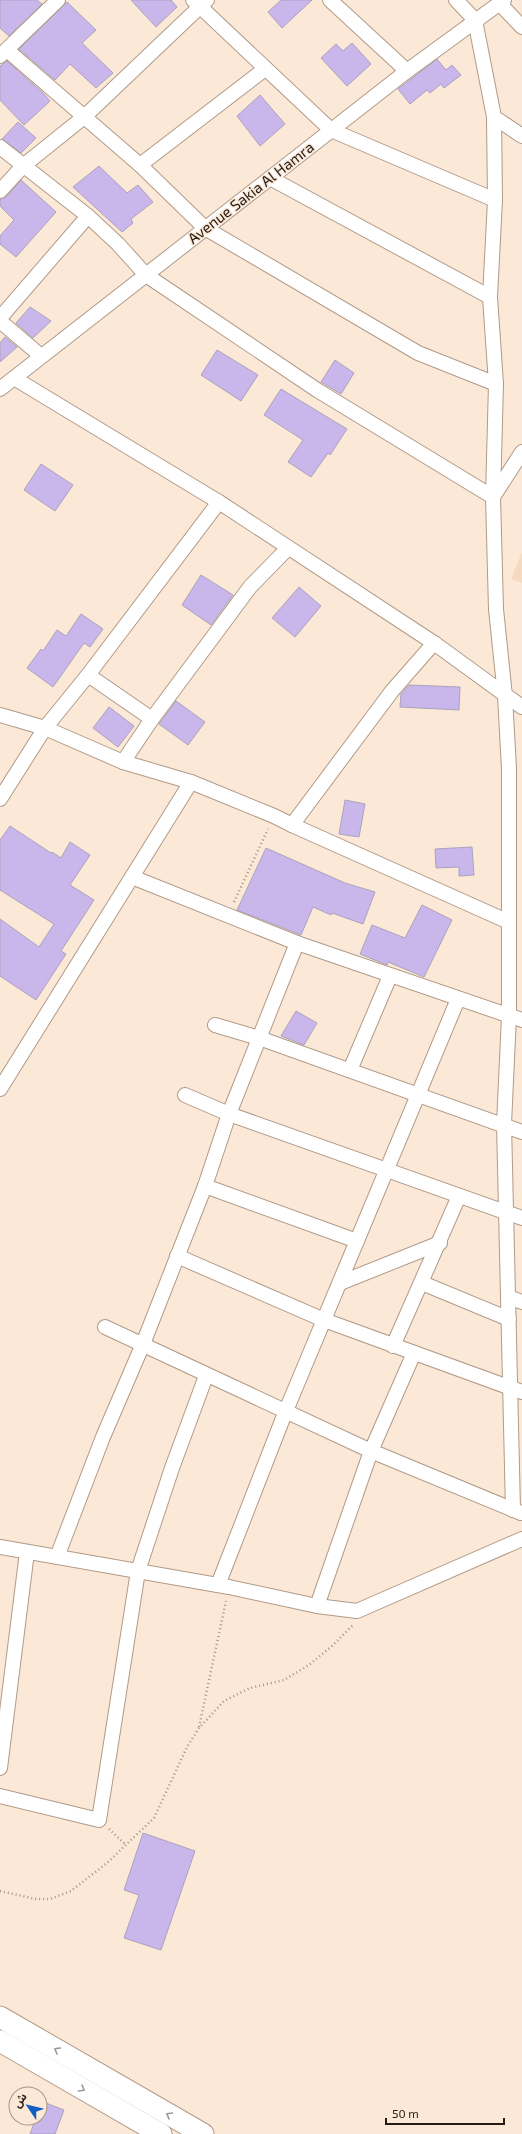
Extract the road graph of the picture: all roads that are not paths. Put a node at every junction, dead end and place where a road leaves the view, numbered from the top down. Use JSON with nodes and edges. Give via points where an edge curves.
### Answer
{"nodes":[{"id":1,"x":58,"y":0,"type":"edge"},
{"id":2,"x":330,"y":0,"type":"edge"},
{"id":3,"x":456,"y":0,"type":"edge"},
{"id":4,"x":200,"y":2,"type":"edge"},
{"id":5,"x":502,"y":2,"type":"edge"},
{"id":6,"x":475,"y":20,"type":"junction"},
{"id":7,"x":522,"y":27,"type":"edge"},
{"id":8,"x":4,"y":53,"type":"edge"},
{"id":9,"x":265,"y":70,"type":"junction"},
{"id":10,"x":407,"y":71,"type":"junction"},
{"id":11,"x":494,"y":116,"type":"junction"},
{"id":12,"x":84,"y":117,"type":"junction"},
{"id":13,"x":331,"y":130,"type":"junction"},
{"id":14,"x":522,"y":136,"type":"edge"},
{"id":15,"x":0,"y":147,"type":"edge"},
{"id":16,"x":140,"y":165,"type":"junction"},
{"id":17,"x":23,"y":166,"type":"junction"},
{"id":18,"x":270,"y":178,"type":"junction"},
{"id":19,"x":0,"y":191,"type":"edge"},
{"id":20,"x":495,"y":200,"type":"junction"},
{"id":21,"x":88,"y":216,"type":"junction"},
{"id":22,"x":205,"y":228,"type":"junction"},
{"id":23,"x":146,"y":275,"type":"junction"},
{"id":24,"x":490,"y":297,"type":"junction"},
{"id":25,"x":0,"y":319,"type":"edge"},
{"id":26,"x":41,"y":356,"type":"junction"},
{"id":27,"x":14,"y":378,"type":"junction"},
{"id":28,"x":496,"y":384,"type":"junction"},
{"id":29,"x":0,"y":389,"type":"edge"},
{"id":30,"x":522,"y":452,"type":"edge"},
{"id":31,"x":493,"y":497,"type":"junction"},
{"id":32,"x":219,"y":502,"type":"junction"},
{"id":33,"x":288,"y":548,"type":"junction"},
{"id":34,"x":434,"y":643,"type":"junction"},
{"id":35,"x":88,"y":675,"type":"junction"},
{"id":36,"x":505,"y":696,"type":"junction"},
{"id":37,"x":522,"y":707,"type":"edge"},
{"id":38,"x":0,"y":715,"type":"edge"},
{"id":39,"x":152,"y":719,"type":"junction"},
{"id":40,"x":45,"y":728,"type":"junction"},
{"id":41,"x":123,"y":762,"type":"junction"},
{"id":42,"x":191,"y":782,"type":"junction"},
{"id":43,"x":0,"y":799,"type":"edge"},
{"id":44,"x":292,"y":825,"type":"junction"},
{"id":45,"x":132,"y":877,"type":"junction"},
{"id":46,"x":509,"y":922,"type":"junction"},
{"id":47,"x":297,"y":943,"type":"junction"},
{"id":48,"x":390,"y":976,"type":"junction"},
{"id":49,"x":458,"y":999,"type":"junction"},
{"id":50,"x":515,"y":1018,"type":"edge"},
{"id":51,"x":215,"y":1025,"type":"dead end"},
{"id":52,"x":259,"y":1038,"type":"junction"},
{"id":53,"x":350,"y":1070,"type":"junction"},
{"id":54,"x":0,"y":1089,"type":"edge"},
{"id":55,"x":419,"y":1094,"type":"junction"},
{"id":56,"x":185,"y":1095,"type":"dead end"},
{"id":57,"x":229,"y":1114,"type":"junction"},
{"id":58,"x":504,"y":1124,"type":"junction"},
{"id":59,"x":522,"y":1132,"type":"edge"},
{"id":60,"x":387,"y":1170,"type":"junction"},
{"id":61,"x":205,"y":1186,"type":"junction"},
{"id":62,"x":459,"y":1196,"type":"junction"},
{"id":63,"x":506,"y":1213,"type":"junction"},
{"id":64,"x":522,"y":1218,"type":"edge"},
{"id":65,"x":357,"y":1241,"type":"junction"},
{"id":66,"x":440,"y":1243,"type":"junction"},
{"id":67,"x":177,"y":1256,"type":"junction"},
{"id":68,"x":340,"y":1283,"type":"junction"},
{"id":69,"x":422,"y":1283,"type":"junction"},
{"id":70,"x":508,"y":1296,"type":"junction"},
{"id":71,"x":522,"y":1302,"type":"edge"},
{"id":72,"x":509,"y":1319,"type":"junction"},
{"id":73,"x":324,"y":1320,"type":"junction"},
{"id":74,"x":105,"y":1326,"type":"dead end"},
{"id":75,"x":143,"y":1344,"type":"junction"},
{"id":76,"x":394,"y":1346,"type":"junction"},
{"id":77,"x":414,"y":1353,"type":"junction"},
{"id":78,"x":206,"y":1376,"type":"junction"},
{"id":79,"x":516,"y":1390,"type":"edge"},
{"id":80,"x":286,"y":1412,"type":"junction"},
{"id":81,"x":370,"y":1451,"type":"junction"},
{"id":82,"x":518,"y":1511,"type":"edge"},
{"id":83,"x":522,"y":1539,"type":"edge"},
{"id":84,"x":0,"y":1547,"type":"edge"},
{"id":85,"x":27,"y":1552,"type":"junction"},
{"id":86,"x":56,"y":1557,"type":"junction"},
{"id":87,"x":138,"y":1571,"type":"junction"},
{"id":88,"x":223,"y":1586,"type":"junction"},
{"id":89,"x":317,"y":1606,"type":"junction"},
{"id":90,"x":0,"y":1768,"type":"edge"},
{"id":91,"x":0,"y":1796,"type":"edge"},
{"id":92,"x":0,"y":2016,"type":"edge"},
{"id":93,"x":0,"y":2041,"type":"edge"},
{"id":94,"x":161,"y":2134,"type":"edge"},
{"id":95,"x":203,"y":2134,"type":"edge"}],
"edges":[{"from":1,"to":8,"type":"street"},
{"from":2,"to":10,"type":"street"},
{"from":3,"to":6,"type":"street"},
{"from":4,"to":9,"type":"street"},
{"from":4,"to":12,"type":"street"},
{"from":5,"to":6,"type":"street","name":"Avenue Sakia Al Hamra"},
{"from":5,"to":7,"type":"street"},
{"from":6,"to":10,"type":"street","name":"Avenue Sakia Al Hamra"},
{"from":6,"to":11,"type":"street"},
{"from":8,"to":12,"type":"street"},
{"from":9,"to":13,"type":"street"},
{"from":9,"to":16,"type":"street"},
{"from":10,"to":13,"type":"street","name":"Avenue Sakia Al Hamra"},
{"from":11,"to":14,"type":"street"},
{"from":11,"to":20,"type":"street"},
{"from":12,"to":16,"type":"street"},
{"from":12,"to":17,"type":"street"},
{"from":13,"to":18,"type":"street","name":"Avenue Sakia Al Hamra"},
{"from":13,"to":20,"type":"street"},
{"from":15,"to":17,"type":"street"},
{"from":16,"to":22,"type":"street"},
{"from":17,"to":19,"type":"street"},
{"from":17,"to":21,"type":"street"},
{"from":18,"to":22,"type":"street","name":"Avenue Sakia Al Hamra"},
{"from":18,"to":24,"type":"street"},
{"from":20,"to":24,"type":"street"},
{"from":21,"to":23,"type":"street"},
{"from":21,"to":25,"type":"street"},
{"from":22,"to":23,"type":"street","name":"Avenue Sakia Al Hamra"},
{"from":22,"to":28,"type":"street","via":[[418,352]]},
{"from":23,"to":26,"type":"street","name":"Avenue Sakia Al Hamra"},
{"from":23,"to":31,"type":"street","via":[[317,390]]},
{"from":24,"to":28,"type":"street"},
{"from":25,"to":26,"type":"street"},
{"from":26,"to":27,"type":"street","name":"Avenue Sakia Al Hamra"},
{"from":27,"to":29,"type":"street","name":"Avenue Sakia Al Hamra"},
{"from":27,"to":32,"type":"street"},
{"from":28,"to":31,"type":"street"},
{"from":30,"to":31,"type":"street"},
{"from":31,"to":36,"type":"street","via":[[496,609]]},
{"from":32,"to":33,"type":"street"},
{"from":32,"to":35,"type":"street"},
{"from":33,"to":34,"type":"street"},
{"from":33,"to":39,"type":"street","via":[[250,587]]},
{"from":34,"to":36,"type":"street"},
{"from":34,"to":44,"type":"street","via":[[392,691]]},
{"from":35,"to":39,"type":"street"},
{"from":35,"to":40,"type":"street"},
{"from":36,"to":37,"type":"street"},
{"from":36,"to":46,"type":"street","via":[[509,769]]},
{"from":38,"to":40,"type":"street"},
{"from":39,"to":41,"type":"street"},
{"from":40,"to":41,"type":"street"},
{"from":40,"to":43,"type":"street"},
{"from":41,"to":42,"type":"street"},
{"from":42,"to":44,"type":"street"},
{"from":42,"to":45,"type":"street"},
{"from":44,"to":46,"type":"street"},
{"from":45,"to":47,"type":"street"},
{"from":45,"to":54,"type":"street"},
{"from":46,"to":50,"type":"street"},
{"from":47,"to":48,"type":"street"},
{"from":47,"to":52,"type":"street"},
{"from":48,"to":49,"type":"street"},
{"from":48,"to":53,"type":"street"},
{"from":49,"to":50,"type":"street"},
{"from":49,"to":55,"type":"street"},
{"from":50,"to":58,"type":"street"},
{"from":51,"to":52,"type":"street"},
{"from":52,"to":53,"type":"street"},
{"from":52,"to":57,"type":"street"},
{"from":53,"to":55,"type":"street"},
{"from":55,"to":58,"type":"street"},
{"from":55,"to":60,"type":"street"},
{"from":56,"to":57,"type":"street"},
{"from":57,"to":60,"type":"street"},
{"from":57,"to":61,"type":"street"},
{"from":58,"to":59,"type":"street"},
{"from":58,"to":63,"type":"street"},
{"from":60,"to":62,"type":"street"},
{"from":60,"to":65,"type":"street"},
{"from":61,"to":65,"type":"street"},
{"from":61,"to":67,"type":"street"},
{"from":62,"to":63,"type":"street"},
{"from":62,"to":66,"type":"street"},
{"from":63,"to":64,"type":"street"},
{"from":63,"to":70,"type":"street"},
{"from":65,"to":68,"type":"street"},
{"from":66,"to":68,"type":"street"},
{"from":66,"to":69,"type":"street"},
{"from":67,"to":73,"type":"street"},
{"from":67,"to":75,"type":"street"},
{"from":68,"to":73,"type":"street"},
{"from":69,"to":72,"type":"street"},
{"from":69,"to":76,"type":"street"},
{"from":70,"to":71,"type":"street"},
{"from":70,"to":72,"type":"street"},
{"from":72,"to":79,"type":"street"},
{"from":73,"to":76,"type":"street"},
{"from":73,"to":80,"type":"street"},
{"from":74,"to":75,"type":"street"},
{"from":75,"to":78,"type":"street"},
{"from":75,"to":86,"type":"street"},
{"from":76,"to":77,"type":"street"},
{"from":77,"to":79,"type":"street"},
{"from":77,"to":81,"type":"street"},
{"from":78,"to":80,"type":"street"},
{"from":78,"to":87,"type":"street"},
{"from":79,"to":82,"type":"street"},
{"from":80,"to":81,"type":"street"},
{"from":80,"to":88,"type":"street"},
{"from":81,"to":82,"type":"street"},
{"from":81,"to":89,"type":"street"},
{"from":83,"to":89,"type":"street","via":[[370,1607],[357,1611]]},
{"from":84,"to":85,"type":"street"},
{"from":85,"to":86,"type":"street"},
{"from":85,"to":90,"type":"street"},
{"from":86,"to":87,"type":"street"},
{"from":87,"to":88,"type":"street"},
{"from":87,"to":91,"type":"street","via":[[100,1820]]},
{"from":88,"to":89,"type":"street"},
{"from":95,"to":92,"type":"street","one_way":true},
{"from":93,"to":94,"type":"street","one_way":true}]}
